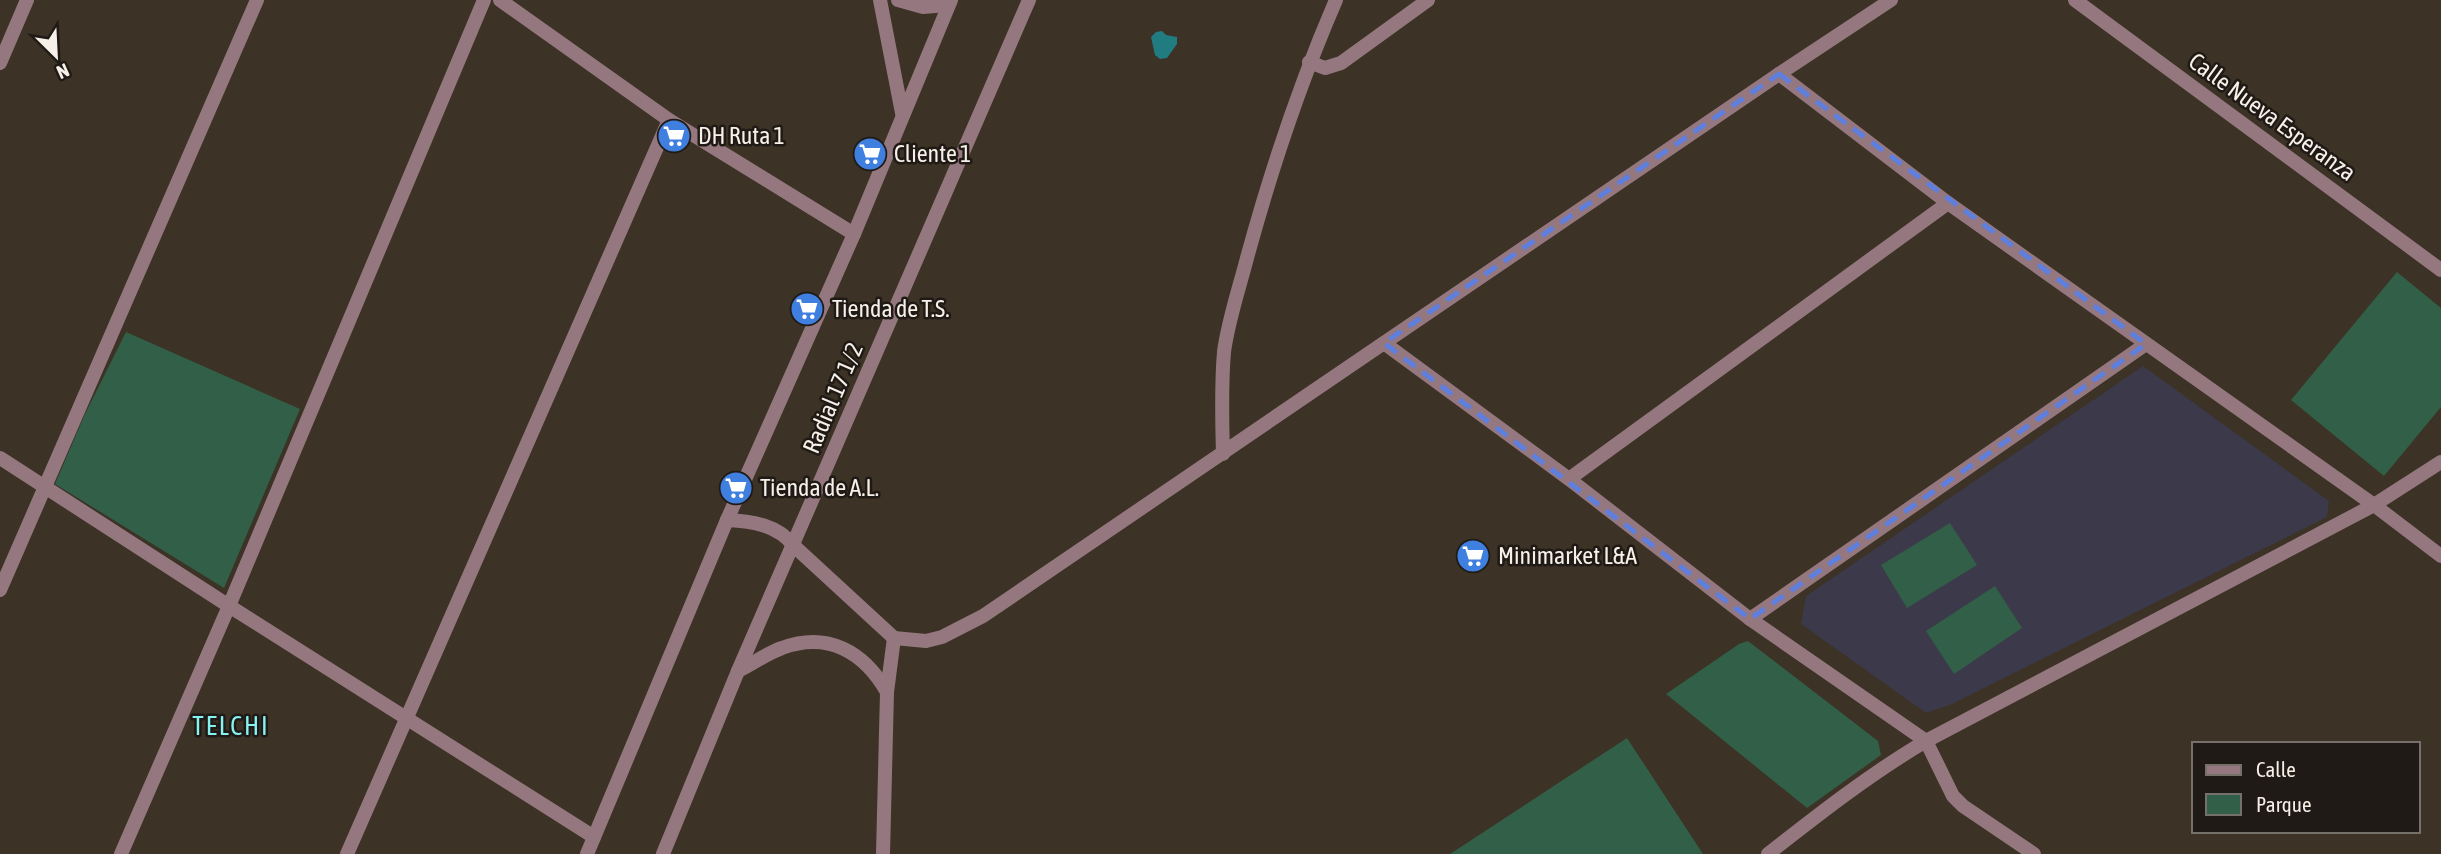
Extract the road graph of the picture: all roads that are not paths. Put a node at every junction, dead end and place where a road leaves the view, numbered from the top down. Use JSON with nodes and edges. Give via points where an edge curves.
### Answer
{"nodes":[{"id":1,"x":27,"y":0,"type":"edge"},
{"id":2,"x":257,"y":0,"type":"edge"},
{"id":3,"x":484,"y":0,"type":"edge"},
{"id":4,"x":500,"y":0,"type":"edge"},
{"id":5,"x":880,"y":0,"type":"edge"},
{"id":6,"x":898,"y":0,"type":"edge"},
{"id":7,"x":1029,"y":0,"type":"edge"},
{"id":8,"x":1336,"y":0,"type":"edge"},
{"id":9,"x":1429,"y":0,"type":"edge"},
{"id":10,"x":1892,"y":0,"type":"edge"},
{"id":11,"x":2075,"y":0,"type":"edge"},
{"id":12,"x":950,"y":3,"type":"edge"},
{"id":13,"x":1309,"y":62,"type":"junction"},
{"id":14,"x":0,"y":63,"type":"edge"},
{"id":15,"x":1779,"y":74,"type":"junction"},
{"id":16,"x":902,"y":113,"type":"junction"},
{"id":17,"x":669,"y":120,"type":"junction"},
{"id":18,"x":1948,"y":204,"type":"junction"},
{"id":19,"x":854,"y":234,"type":"junction"},
{"id":20,"x":2441,"y":271,"type":"edge"},
{"id":21,"x":1384,"y":343,"type":"junction"},
{"id":22,"x":2146,"y":344,"type":"junction"},
{"id":23,"x":1223,"y":454,"type":"junction"},
{"id":24,"x":0,"y":458,"type":"edge"},
{"id":25,"x":2441,"y":462,"type":"edge"},
{"id":26,"x":1569,"y":479,"type":"junction"},
{"id":27,"x":43,"y":487,"type":"junction"},
{"id":28,"x":2374,"y":505,"type":"junction"},
{"id":29,"x":727,"y":520,"type":"junction"},
{"id":30,"x":794,"y":546,"type":"junction"},
{"id":31,"x":2441,"y":556,"type":"edge"},
{"id":32,"x":0,"y":590,"type":"edge"},
{"id":33,"x":229,"y":606,"type":"junction"},
{"id":34,"x":1750,"y":619,"type":"junction"},
{"id":35,"x":894,"y":638,"type":"junction"},
{"id":36,"x":738,"y":671,"type":"junction"},
{"id":37,"x":887,"y":692,"type":"junction"},
{"id":38,"x":408,"y":719,"type":"junction"},
{"id":39,"x":1926,"y":741,"type":"junction"},
{"id":40,"x":594,"y":837,"type":"junction"},
{"id":41,"x":121,"y":854,"type":"edge"},
{"id":42,"x":347,"y":854,"type":"edge"},
{"id":43,"x":587,"y":854,"type":"edge"},
{"id":44,"x":663,"y":854,"type":"edge"},
{"id":45,"x":883,"y":854,"type":"edge"},
{"id":46,"x":1768,"y":854,"type":"edge"},
{"id":47,"x":2034,"y":854,"type":"edge"}],
"edges":[{"from":1,"to":14,"type":"street"},
{"from":2,"to":27,"type":"street"},
{"from":3,"to":33,"type":"street"},
{"from":4,"to":17,"type":"street"},
{"from":5,"to":16,"type":"street"},
{"from":6,"to":12,"type":"street","via":[[923,7]]},
{"from":7,"to":30,"type":"street","name":"Radial 17 1/2"},
{"from":8,"to":13,"type":"street"},
{"from":9,"to":13,"type":"street","via":[[1341,63],[1325,68]]},
{"from":10,"to":15,"type":"street"},
{"from":11,"to":20,"type":"street","name":"Calle Nueva Esperanza"},
{"from":12,"to":16,"type":"street","name":"Radial 17 1/2"},
{"from":13,"to":23,"type":"street","via":[[1259,215],[1225,349]]},
{"from":15,"to":18,"type":"street"},
{"from":15,"to":21,"type":"street"},
{"from":16,"to":19,"type":"street","name":"Radial 17 1/2"},
{"from":17,"to":19,"type":"street"},
{"from":17,"to":38,"type":"street"},
{"from":18,"to":22,"type":"street"},
{"from":18,"to":26,"type":"street"},
{"from":19,"to":29,"type":"street","name":"Radial 17 1/2"},
{"from":21,"to":23,"type":"street"},
{"from":21,"to":26,"type":"street"},
{"from":22,"to":28,"type":"street"},
{"from":22,"to":34,"type":"street"},
{"from":23,"to":35,"type":"street","via":[[983,616],[942,637]]},
{"from":24,"to":27,"type":"street"},
{"from":25,"to":28,"type":"street"},
{"from":26,"to":34,"type":"street"},
{"from":27,"to":32,"type":"street"},
{"from":27,"to":33,"type":"street"},
{"from":28,"to":31,"type":"street"},
{"from":28,"to":39,"type":"street"},
{"from":29,"to":30,"type":"street","via":[[768,526]]},
{"from":29,"to":40,"type":"street","name":"Radial 17 1/2"},
{"from":30,"to":35,"type":"street"},
{"from":30,"to":36,"type":"street","name":"Radial 17 1/2"},
{"from":33,"to":38,"type":"street"},
{"from":33,"to":41,"type":"street"},
{"from":34,"to":39,"type":"street"},
{"from":35,"to":37,"type":"street"},
{"from":36,"to":37,"type":"street","via":[[780,648],[822,642],[861,658]]},
{"from":36,"to":44,"type":"street","name":"Radial 17 1/2"},
{"from":37,"to":45,"type":"street"},
{"from":38,"to":40,"type":"street"},
{"from":38,"to":42,"type":"street"},
{"from":39,"to":46,"type":"street","via":[[1843,796]]},
{"from":39,"to":47,"type":"street","via":[[1958,801]]},
{"from":40,"to":43,"type":"street","name":"Radial 17 1/2"}]}
